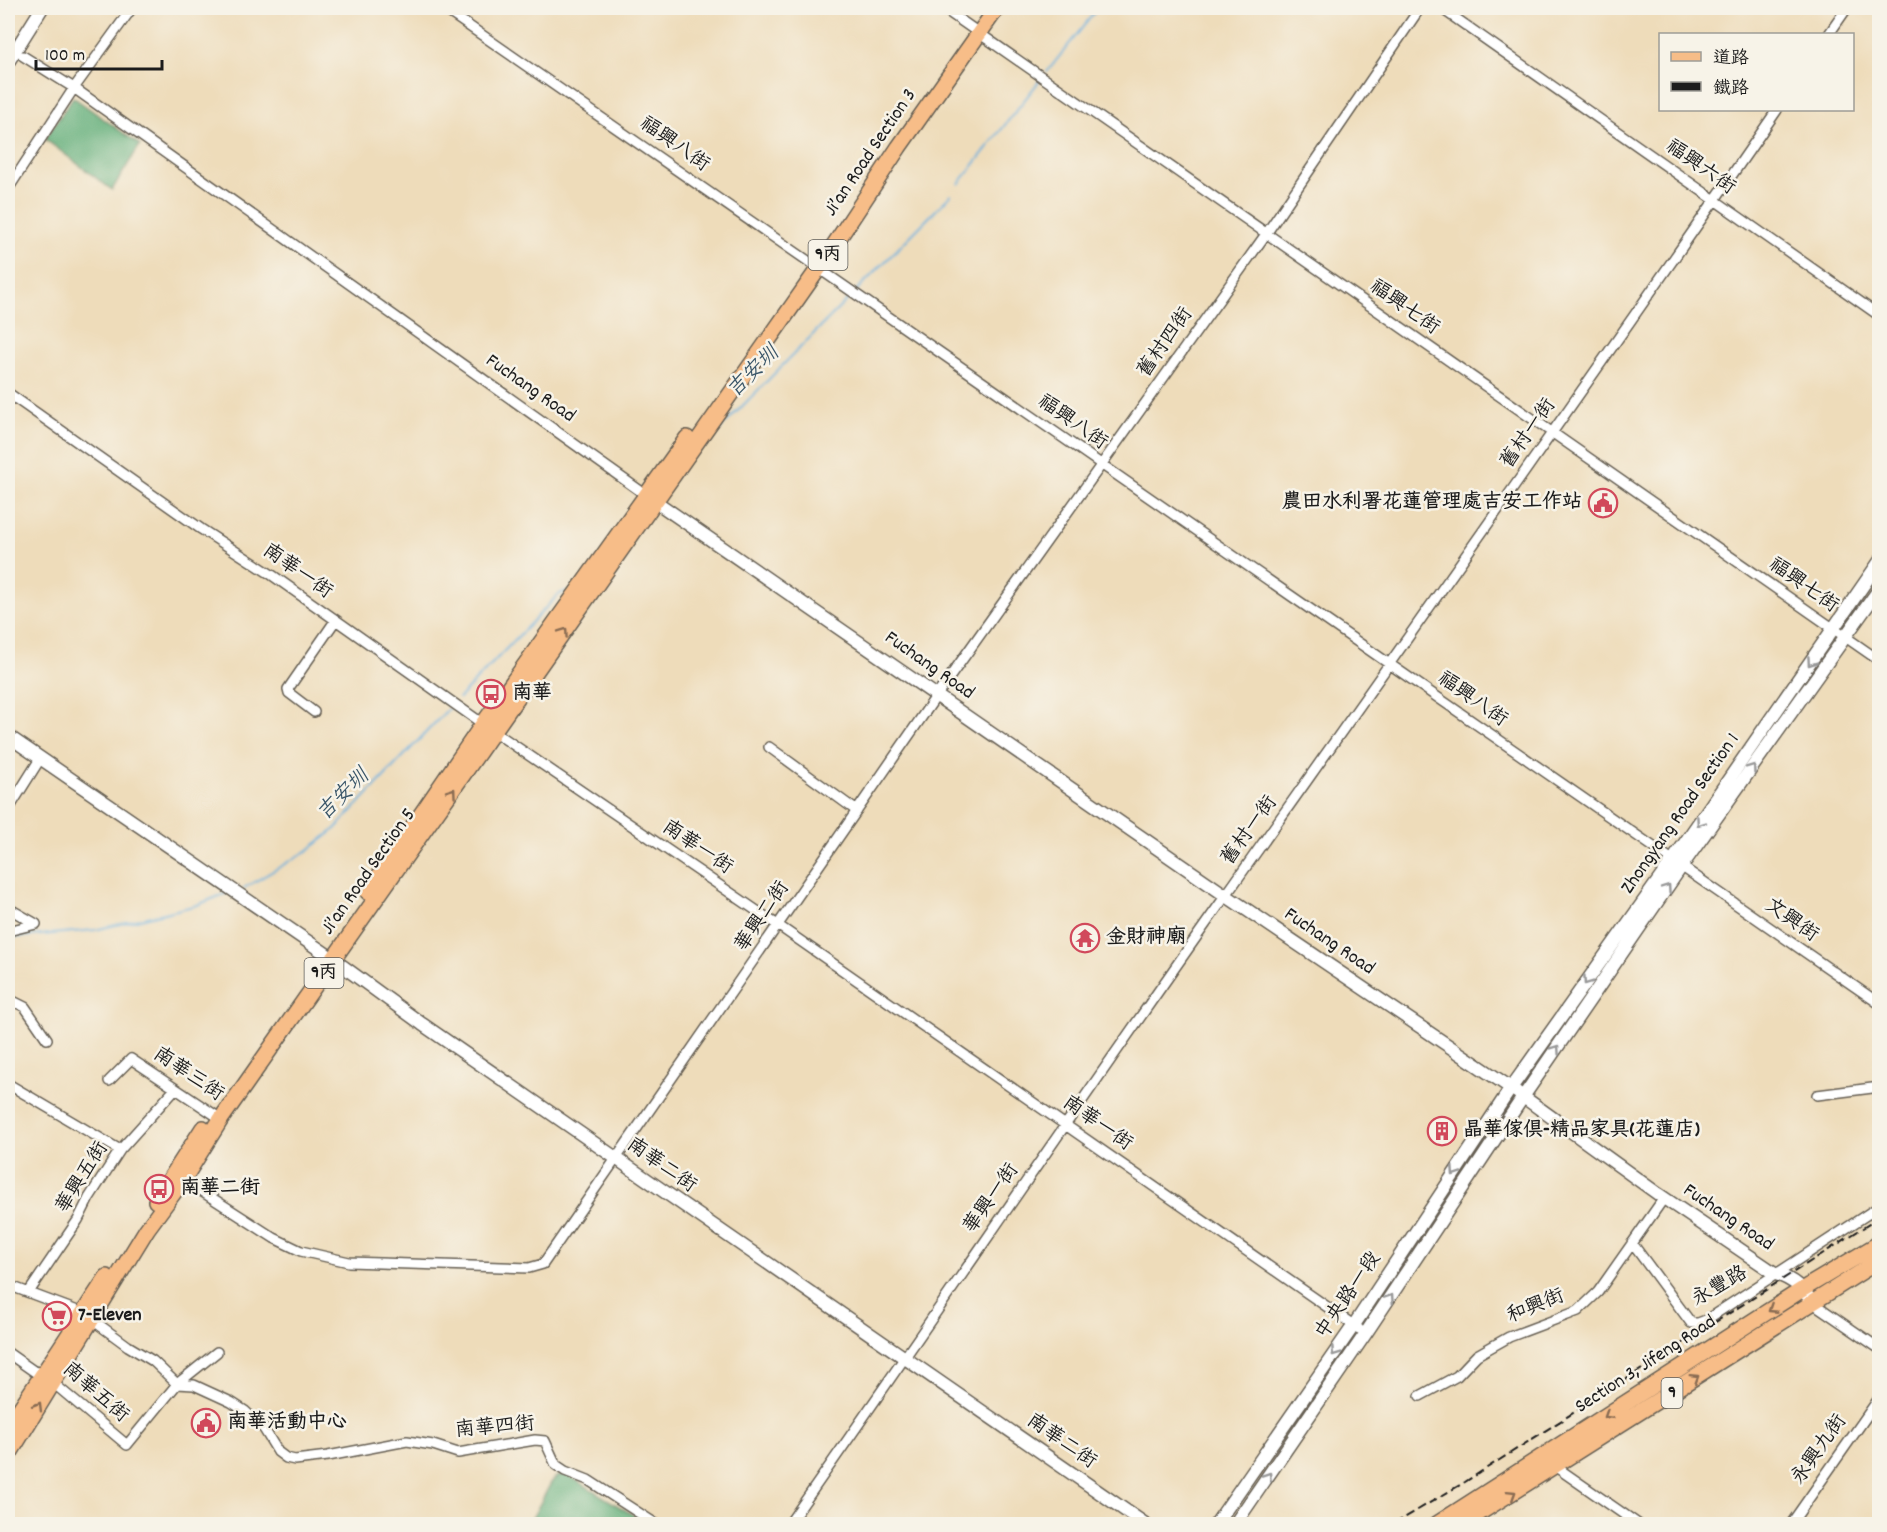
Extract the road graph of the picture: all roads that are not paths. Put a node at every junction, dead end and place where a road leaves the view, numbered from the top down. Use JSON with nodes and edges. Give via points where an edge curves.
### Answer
{"nodes":[{"id":1,"x":42,"y":8,"type":"edge"},
{"id":2,"x":132,"y":8,"type":"edge"},
{"id":3,"x":443,"y":8,"type":"edge"},
{"id":4,"x":943,"y":8,"type":"edge"},
{"id":5,"x":985,"y":8,"type":"edge"},
{"id":6,"x":997,"y":8,"type":"edge"},
{"id":7,"x":1420,"y":8,"type":"edge"},
{"id":8,"x":1441,"y":8,"type":"edge"},
{"id":9,"x":1847,"y":8,"type":"edge"},
{"id":10,"x":976,"y":30,"type":"junction"},
{"id":11,"x":1830,"y":33,"type":"edge"},
{"id":12,"x":19,"y":52,"type":"junction"},
{"id":13,"x":8,"y":62,"type":"edge"},
{"id":14,"x":74,"y":88,"type":"junction"},
{"id":15,"x":1776,"y":111,"type":"edge"},
{"id":16,"x":8,"y":189,"type":"edge"},
{"id":17,"x":1714,"y":200,"type":"junction"},
{"id":18,"x":1266,"y":234,"type":"junction"},
{"id":19,"x":816,"y":266,"type":"junction"},
{"id":20,"x":1880,"y":316,"type":"edge"},
{"id":21,"x":8,"y":393,"type":"edge"},
{"id":22,"x":1552,"y":433,"type":"junction"},
{"id":23,"x":1102,"y":465,"type":"junction"},
{"id":24,"x":651,"y":498,"type":"junction"},
{"id":25,"x":1880,"y":561,"type":"edge"},
{"id":26,"x":1880,"y":588,"type":"edge"},
{"id":27,"x":335,"y":621,"type":"junction"},
{"id":28,"x":1834,"y":629,"type":"junction"},
{"id":29,"x":1845,"y":637,"type":"junction"},
{"id":30,"x":1880,"y":661,"type":"edge"},
{"id":31,"x":1390,"y":665,"type":"junction"},
{"id":32,"x":938,"y":695,"type":"junction"},
{"id":33,"x":314,"y":712,"type":"dead end"},
{"id":34,"x":489,"y":728,"type":"junction"},
{"id":35,"x":8,"y":736,"type":"edge"},
{"id":36,"x":769,"y":747,"type":"dead end"},
{"id":37,"x":40,"y":759,"type":"junction"},
{"id":38,"x":8,"y":810,"type":"edge"},
{"id":39,"x":857,"y":811,"type":"junction"},
{"id":40,"x":1677,"y":863,"type":"junction"},
{"id":41,"x":1226,"y":896,"type":"junction"},
{"id":42,"x":8,"y":908,"type":"edge"},
{"id":43,"x":779,"y":926,"type":"junction"},
{"id":44,"x":8,"y":931,"type":"edge"},
{"id":45,"x":329,"y":957,"type":"junction"},
{"id":46,"x":1880,"y":1004,"type":"edge"},
{"id":47,"x":8,"y":1005,"type":"edge"},
{"id":48,"x":47,"y":1039,"type":"dead end"},
{"id":49,"x":108,"y":1081,"type":"dead end"},
{"id":50,"x":8,"y":1084,"type":"edge"},
{"id":51,"x":1880,"y":1087,"type":"edge"},
{"id":52,"x":1511,"y":1088,"type":"junction"},
{"id":53,"x":175,"y":1089,"type":"junction"},
{"id":54,"x":1817,"y":1095,"type":"dead end"},
{"id":55,"x":1523,"y":1097,"type":"junction"},
{"id":56,"x":217,"y":1116,"type":"junction"},
{"id":57,"x":1065,"y":1125,"type":"junction"},
{"id":58,"x":120,"y":1150,"type":"junction"},
{"id":59,"x":617,"y":1159,"type":"junction"},
{"id":60,"x":178,"y":1177,"type":"junction"},
{"id":61,"x":1664,"y":1198,"type":"junction"},
{"id":62,"x":1880,"y":1206,"type":"edge"},
{"id":63,"x":1632,"y":1243,"type":"junction"},
{"id":64,"x":1880,"y":1243,"type":"edge"},
{"id":65,"x":1880,"y":1260,"type":"edge"},
{"id":66,"x":1776,"y":1275,"type":"junction"},
{"id":67,"x":8,"y":1285,"type":"edge"},
{"id":68,"x":1803,"y":1289,"type":"junction"},
{"id":69,"x":29,"y":1292,"type":"junction"},
{"id":70,"x":1813,"y":1303,"type":"junction"},
{"id":71,"x":88,"y":1316,"type":"junction"},
{"id":72,"x":1354,"y":1325,"type":"junction"},
{"id":73,"x":1366,"y":1333,"type":"junction"},
{"id":74,"x":1880,"y":1349,"type":"edge"},
{"id":75,"x":217,"y":1352,"type":"dead end"},
{"id":76,"x":9,"y":1357,"type":"edge"},
{"id":77,"x":905,"y":1358,"type":"junction"},
{"id":78,"x":47,"y":1377,"type":"junction"},
{"id":79,"x":177,"y":1384,"type":"junction"},
{"id":80,"x":1420,"y":1396,"type":"dead end"},
{"id":81,"x":1880,"y":1397,"type":"edge"},
{"id":82,"x":8,"y":1427,"type":"edge"},
{"id":83,"x":8,"y":1456,"type":"edge"},
{"id":84,"x":1556,"y":1467,"type":"junction"},
{"id":85,"x":656,"y":1524,"type":"edge"},
{"id":86,"x":789,"y":1524,"type":"edge"},
{"id":87,"x":1145,"y":1524,"type":"edge"},
{"id":88,"x":1216,"y":1524,"type":"edge"},
{"id":89,"x":1235,"y":1524,"type":"edge"},
{"id":90,"x":1437,"y":1524,"type":"edge"},
{"id":91,"x":1462,"y":1524,"type":"edge"},
{"id":92,"x":1638,"y":1524,"type":"edge"},
{"id":93,"x":1791,"y":1524,"type":"edge"}],
"edges":[{"from":1,"to":12,"type":"street"},
{"from":2,"to":14,"type":"street"},
{"from":3,"to":19,"type":"street","name":"福興八街"},
{"from":4,"to":10,"type":"street","name":"福興七街"},
{"from":5,"to":10,"type":"main road","name":"Ji’an Road Section 3","number":"9丙"},
{"from":6,"to":10,"type":"main road","name":"Ji’an Road Section 3","number":"9丙"},
{"from":7,"to":18,"type":"street","name":"舊村四街"},
{"from":8,"to":17,"type":"street","name":"福興六街"},
{"from":9,"to":11,"type":"street"},
{"from":10,"to":18,"type":"street","name":"福興七街"},
{"from":10,"to":19,"type":"main road","name":"Ji’an Road Section 3","number":"9丙"},
{"from":12,"to":13,"type":"street"},
{"from":12,"to":14,"type":"street","name":"Fuchang Road"},
{"from":14,"to":16,"type":"street"},
{"from":14,"to":24,"type":"street","name":"Fuchang Road"},
{"from":15,"to":17,"type":"street","name":"舊村一街"},
{"from":17,"to":20,"type":"street","name":"福興六街"},
{"from":17,"to":22,"type":"street","name":"舊村一街"},
{"from":18,"to":22,"type":"street","name":"福興七街"},
{"from":18,"to":23,"type":"street","name":"舊村四街"},
{"from":19,"to":23,"type":"street","name":"福興八街"},
{"from":19,"to":24,"type":"main road","name":"Ji’an Road Section 3","number":"9丙"},
{"from":21,"to":27,"type":"street","name":"南華一街"},
{"from":22,"to":28,"type":"street","name":"福興七街"},
{"from":22,"to":31,"type":"street","name":"舊村一街"},
{"from":23,"to":31,"type":"street","name":"福興八街"},
{"from":23,"to":32,"type":"street","name":"舊村四街"},
{"from":24,"to":32,"type":"street","name":"Fuchang Road"},
{"from":24,"to":34,"type":"main road","name":"Ji’an Road Section 5","number":"9丙"},
{"from":25,"to":28,"type":"street","name":"Zhongyang Road Section 1"},
{"from":26,"to":29,"type":"street","name":"Zhongyang Road Section 1"},
{"from":27,"to":33,"type":"street","via":[[288,689]]},
{"from":27,"to":34,"type":"street","name":"南華一街"},
{"from":28,"to":29,"type":"street","name":"福興七街"},
{"from":28,"to":40,"type":"street","name":"Zhongyang Road Section 1","one_way":true},
{"from":29,"to":30,"type":"street","name":"福興七街"},
{"from":40,"to":29,"type":"street","name":"Zhongyang Road Section 1","one_way":true},
{"from":31,"to":40,"type":"street","name":"福興八街"},
{"from":31,"to":41,"type":"street","name":"舊村一街"},
{"from":32,"to":39,"type":"street","name":"華興二街"},
{"from":32,"to":41,"type":"street","name":"Fuchang Road"},
{"from":34,"to":43,"type":"street","name":"南華一街"},
{"from":34,"to":45,"type":"main road","name":"Ji’an Road Section 5","number":"9丙"},
{"from":35,"to":37,"type":"street","name":"南華二街"},
{"from":36,"to":39,"type":"street"},
{"from":37,"to":38,"type":"street"},
{"from":37,"to":45,"type":"street","name":"南華二街"},
{"from":39,"to":43,"type":"street","name":"華興二街"},
{"from":40,"to":46,"type":"street","name":"文興街"},
{"from":40,"to":52,"type":"street","name":"Zhongyang Road Section 1","one_way":true},
{"from":55,"to":40,"type":"street","name":"Zhongyang Road Section 1","one_way":true},
{"from":41,"to":52,"type":"street","name":"Fuchang Road"},
{"from":41,"to":57,"type":"street","name":"華興一街"},
{"from":42,"to":44,"type":"street","via":[[36,924]]},
{"from":43,"to":57,"type":"street","name":"南華一街"},
{"from":43,"to":59,"type":"street","name":"華興二街"},
{"from":45,"to":56,"type":"main road","name":"Ji’an Road Section 5","number":"9丙"},
{"from":45,"to":59,"type":"street","name":"南華二街"},
{"from":47,"to":48,"type":"street","via":[[15,1002],[25,1007]]},
{"from":49,"to":53,"type":"street","name":"南華三街","via":[[131,1059]]},
{"from":50,"to":58,"type":"street"},
{"from":51,"to":54,"type":"street"},
{"from":52,"to":55,"type":"street","name":"Fuchang Road"},
{"from":52,"to":72,"type":"street","name":"中央路一段","one_way":true},
{"from":53,"to":56,"type":"street","name":"南華三街"},
{"from":53,"to":58,"type":"street","name":"華興五街"},
{"from":55,"to":61,"type":"street","name":"Fuchang Road"},
{"from":73,"to":55,"type":"street","name":"中央路一段","one_way":true},
{"from":56,"to":60,"type":"main road","name":"Ji’an Road Section 5","number":"9丙"},
{"from":57,"to":72,"type":"street","name":"南華一街"},
{"from":57,"to":77,"type":"street","name":"華興一街"},
{"from":58,"to":69,"type":"street","name":"華興五街"},
{"from":59,"to":60,"type":"street","name":"華興二街","via":[[543,1264],[529,1268],[349,1262],[301,1251]]},
{"from":59,"to":77,"type":"street","name":"南華二街"},
{"from":60,"to":71,"type":"main road","name":"Ji’an Road Section 5","number":"9丙"},
{"from":61,"to":63,"type":"street","name":"和興街"},
{"from":61,"to":66,"type":"street","name":"Fuchang Road"},
{"from":62,"to":66,"type":"street","name":"永豐路"},
{"from":63,"to":66,"type":"street","name":"永豐路","via":[[1690,1323],[1706,1320]]},
{"from":63,"to":80,"type":"street","name":"和興街","via":[[1598,1292],[1578,1311],[1509,1337],[1477,1355],[1457,1376]]},
{"from":64,"to":68,"type":"main road","name":"Section 3, Jifeng Road","number":"9"},
{"from":65,"to":70,"type":"main road","name":"Section 3, Jifeng Road","number":"9"},
{"from":66,"to":68,"type":"street","name":"Fuchang Road"},
{"from":67,"to":69,"type":"street"},
{"from":68,"to":70,"type":"street","name":"Fuchang Road"},
{"from":68,"to":90,"type":"main road","name":"Section 3, Jifeng Road","number":"9","one_way":true},
{"from":69,"to":71,"type":"street"},
{"from":70,"to":74,"type":"street"},
{"from":84,"to":70,"type":"main road","name":"Section 3, Jifeng Road","number":"9","one_way":true},
{"from":71,"to":78,"type":"main road","name":"Ji’an Road Section 5","number":"9丙"},
{"from":71,"to":79,"type":"street","via":[[153,1361]]},
{"from":72,"to":73,"type":"street","name":"南華一街"},
{"from":72,"to":88,"type":"street","name":"中央路一段","one_way":true},
{"from":89,"to":73,"type":"street","name":"中央路一段","one_way":true},
{"from":75,"to":79,"type":"street"},
{"from":76,"to":78,"type":"street","name":"南華五街"},
{"from":77,"to":86,"type":"street","name":"華興一街"},
{"from":77,"to":87,"type":"street","name":"南華二街"},
{"from":78,"to":79,"type":"street","name":"南華五街","via":[[127,1446]]},
{"from":78,"to":82,"type":"main road","name":"Ji’an Road Section 5","number":"9丙"},
{"from":83,"to":78,"type":"main road","name":"Ji’an Road Section 5","number":"9丙","one_way":true},
{"from":79,"to":85,"type":"street","name":"南華四街","via":[[194,1385],[231,1402],[264,1429],[278,1452],[295,1460],[407,1442],[458,1453],[545,1441],[556,1465],[564,1471],[588,1480]]},
{"from":81,"to":93,"type":"street","name":"永興九街"},
{"from":91,"to":84,"type":"main road","name":"Section 3, Jifeng Road","number":"9","one_way":true},
{"from":84,"to":92,"type":"street"}]}
